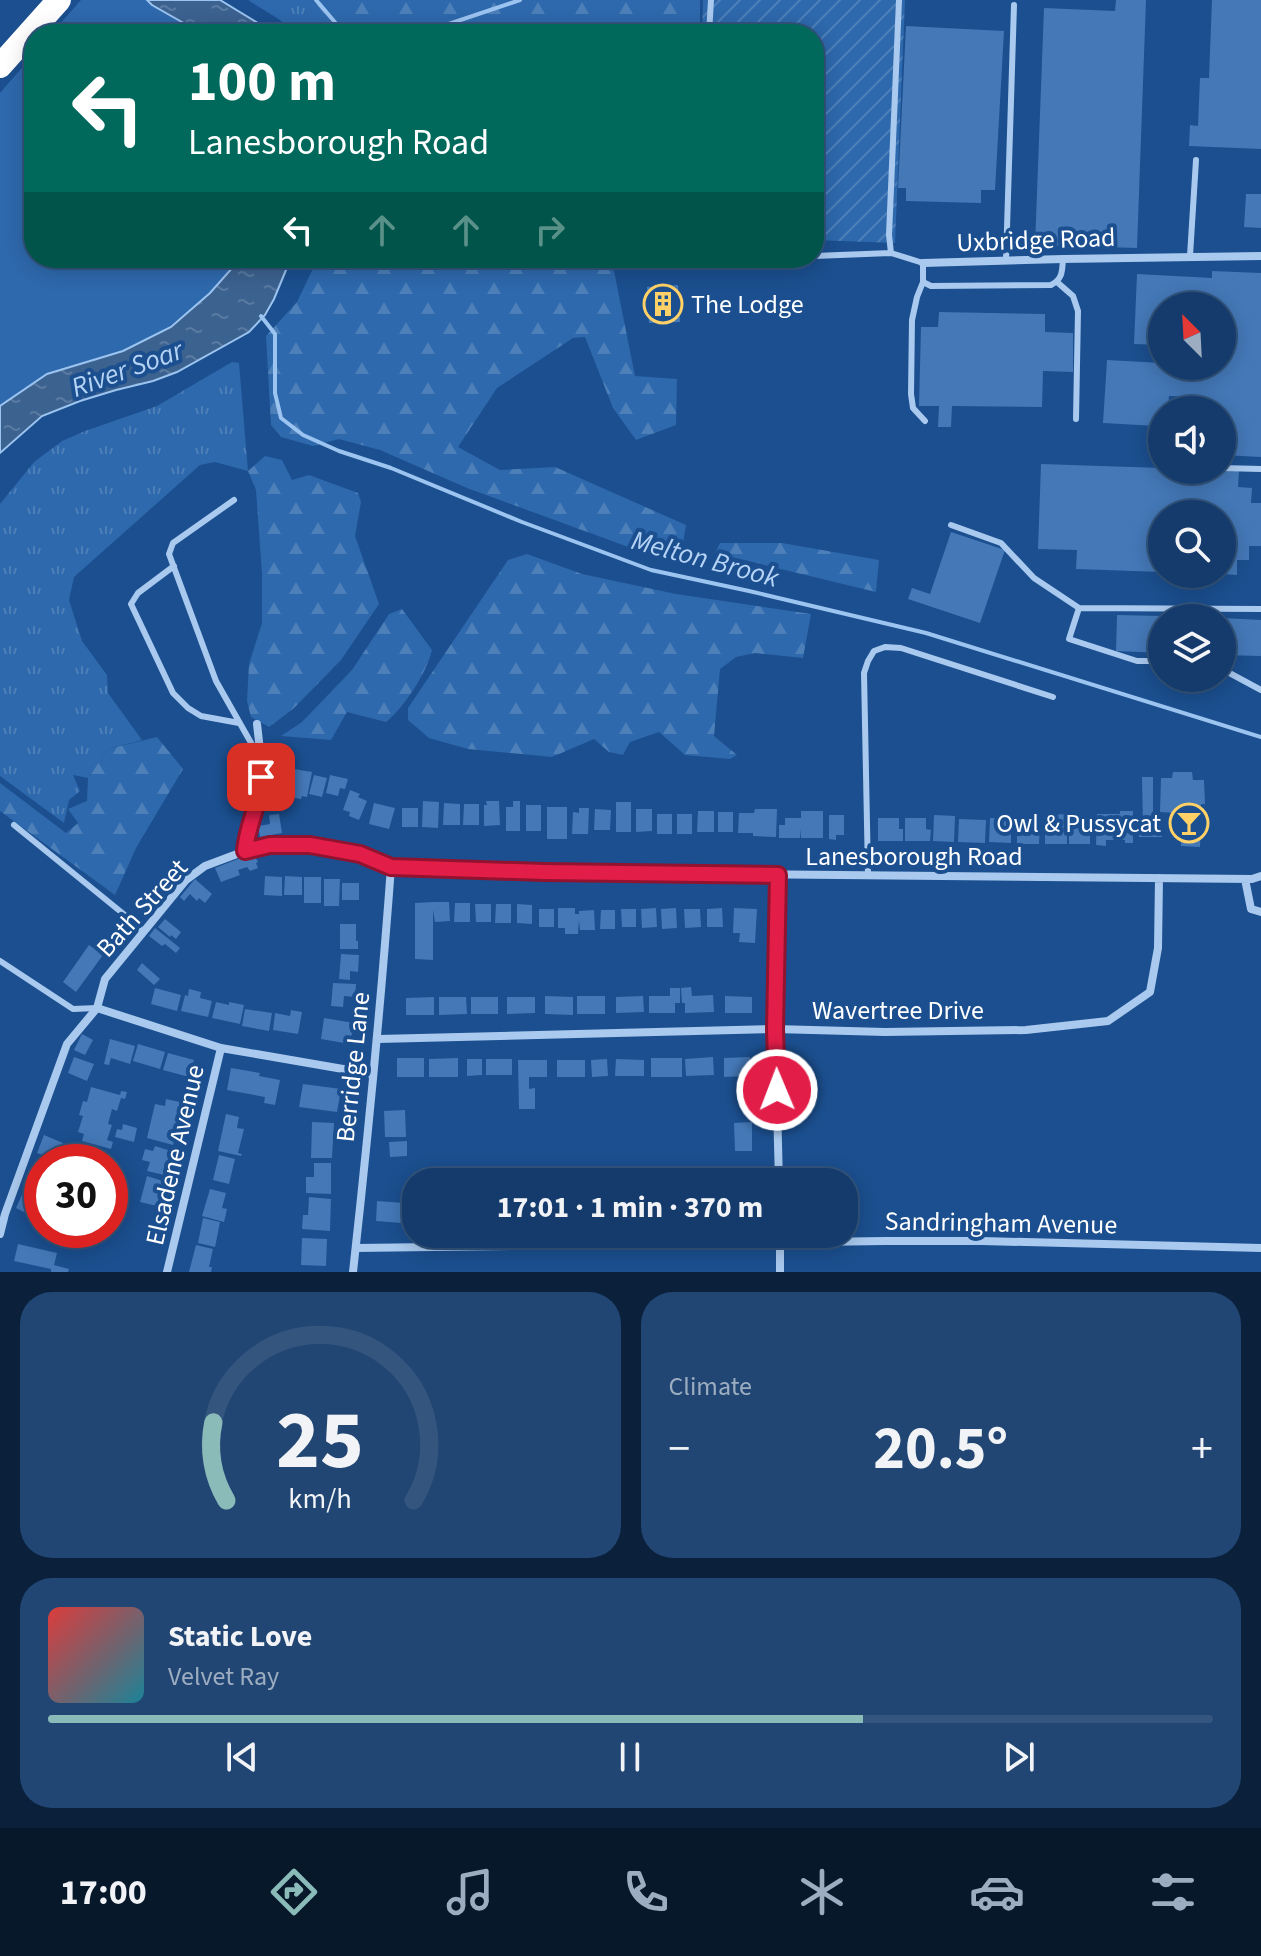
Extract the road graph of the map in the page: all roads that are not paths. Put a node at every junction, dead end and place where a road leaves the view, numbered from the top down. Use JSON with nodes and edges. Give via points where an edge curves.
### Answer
{"nodes":[{"id":1,"x":59,"y":0,"type":"edge"},
{"id":2,"x":711,"y":0,"type":"edge"},
{"id":3,"x":899,"y":0,"type":"edge"},
{"id":4,"x":1014,"y":5,"type":"dead end"},
{"id":5,"x":38,"y":24,"type":"edge"},
{"id":6,"x":710,"y":24,"type":"edge"},
{"id":7,"x":24,"y":40,"type":"edge"},
{"id":8,"x":5,"y":61,"type":"edge"},
{"id":9,"x":1196,"y":160,"type":"dead end"},
{"id":10,"x":891,"y":253,"type":"junction"},
{"id":11,"x":824,"y":256,"type":"edge"},
{"id":12,"x":1190,"y":256,"type":"junction"},
{"id":13,"x":1261,"y":256,"type":"edge"},
{"id":14,"x":1063,"y":259,"type":"junction"},
{"id":15,"x":1006,"y":260,"type":"junction"},
{"id":16,"x":923,"y":263,"type":"junction"},
{"id":17,"x":923,"y":282,"type":"junction"},
{"id":18,"x":1057,"y":282,"type":"junction"},
{"id":19,"x":1076,"y":419,"type":"dead end"},
{"id":20,"x":925,"y":421,"type":"dead end"},
{"id":21,"x":1236,"y":468,"type":"edge"},
{"id":22,"x":1261,"y":469,"type":"edge"},
{"id":23,"x":234,"y":500,"type":"dead end"},
{"id":24,"x":951,"y":525,"type":"dead end"},
{"id":25,"x":174,"y":566,"type":"junction"},
{"id":26,"x":1079,"y":608,"type":"junction"},
{"id":27,"x":1261,"y":609,"type":"edge"},
{"id":28,"x":1148,"y":661,"type":"edge"},
{"id":29,"x":1236,"y":677,"type":"edge"},
{"id":30,"x":1261,"y":690,"type":"edge"},
{"id":31,"x":1053,"y":697,"type":"dead end"},
{"id":32,"x":239,"y":723,"type":"junction"},
{"id":33,"x":257,"y":724,"type":"dead end"},
{"id":34,"x":261,"y":759,"type":"junction"},
{"id":35,"x":14,"y":825,"type":"dead end"},
{"id":36,"x":245,"y":851,"type":"junction"},
{"id":37,"x":391,"y":867,"type":"junction"},
{"id":38,"x":868,"y":874,"type":"junction"},
{"id":39,"x":778,"y":875,"type":"junction"},
{"id":40,"x":1159,"y":878,"type":"junction"},
{"id":41,"x":1255,"y":879,"type":"edge"},
{"id":42,"x":1261,"y":912,"type":"edge"},
{"id":43,"x":144,"y":932,"type":"junction"},
{"id":44,"x":0,"y":961,"type":"edge"},
{"id":45,"x":97,"y":1008,"type":"junction"},
{"id":46,"x":775,"y":1029,"type":"junction"},
{"id":47,"x":378,"y":1039,"type":"junction"},
{"id":48,"x":221,"y":1048,"type":"junction"},
{"id":49,"x":372,"y":1074,"type":"junction"},
{"id":50,"x":779,"y":1168,"type":"edge"},
{"id":51,"x":0,"y":1234,"type":"edge"},
{"id":52,"x":858,"y":1239,"type":"edge"},
{"id":53,"x":402,"y":1247,"type":"edge"},
{"id":54,"x":356,"y":1248,"type":"junction"},
{"id":55,"x":780,"y":1248,"type":"edge"},
{"id":56,"x":1261,"y":1248,"type":"edge"},
{"id":57,"x":167,"y":1272,"type":"edge"},
{"id":58,"x":353,"y":1272,"type":"edge"},
{"id":59,"x":780,"y":1272,"type":"edge"}],
"edges":[{"from":1,"to":5,"type":"highway"},
{"from":2,"to":6,"type":"lane"},
{"from":3,"to":10,"type":"lane"},
{"from":4,"to":15,"type":"lane"},
{"from":7,"to":8,"type":"highway"},
{"from":9,"to":12,"type":"lane"},
{"from":10,"to":11,"type":"lane","name":"Uxbridge Road"},
{"from":10,"to":16,"type":"lane","name":"Uxbridge Road"},
{"from":12,"to":13,"type":"street","name":"Uxbridge Road"},
{"from":12,"to":14,"type":"street","name":"Uxbridge Road"},
{"from":14,"to":15,"type":"street","name":"Uxbridge Road"},
{"from":14,"to":18,"type":"lane"},
{"from":15,"to":16,"type":"street","name":"Uxbridge Road"},
{"from":16,"to":17,"type":"lane"},
{"from":17,"to":18,"type":"lane"},
{"from":17,"to":20,"type":"lane","via":[[912,320],[911,394],[913,408]]},
{"from":18,"to":19,"type":"lane","via":[[1073,296],[1078,311]]},
{"from":21,"to":22,"type":"lane"},
{"from":23,"to":25,"type":"lane","via":[[173,543],[169,554]]},
{"from":24,"to":26,"type":"lane","via":[[1001,543],[1034,578]]},
{"from":25,"to":32,"type":"lane","via":[[216,681]]},
{"from":25,"to":32,"type":"lane","via":[[131,604],[173,693],[201,716]]},
{"from":26,"to":27,"type":"lane"},
{"from":26,"to":28,"type":"lane","via":[[1069,639]]},
{"from":29,"to":30,"type":"lane"},
{"from":31,"to":38,"type":"lane","via":[[901,648],[874,651],[864,673]]},
{"from":32,"to":34,"type":"lane"},
{"from":33,"to":34,"type":"street"},
{"from":34,"to":36,"type":"street","via":[[260,795]]},
{"from":35,"to":43,"type":"lane"},
{"from":36,"to":37,"type":"street","name":"Bath Street","via":[[310,845],[360,854]]},
{"from":36,"to":43,"type":"street","name":"Bath Street","via":[[205,866],[186,880]]},
{"from":37,"to":39,"type":"street","name":"Lanesborough Road"},
{"from":37,"to":47,"type":"street","name":"Berridge Lane"},
{"from":38,"to":39,"type":"street","name":"Lanesborough Road"},
{"from":38,"to":40,"type":"street","name":"Lanesborough Road"},
{"from":39,"to":46,"type":"street"},
{"from":40,"to":41,"type":"street","name":"Lanesborough Road"},
{"from":40,"to":46,"type":"street","name":"Wavertree Drive","via":[[1158,948],[1150,992],[1108,1021],[1026,1030]]},
{"from":41,"to":42,"type":"street","name":"Lanesborough Road","via":[[1251,909]]},
{"from":43,"to":45,"type":"street","name":"Bath Street","via":[[105,979]]},
{"from":44,"to":45,"type":"lane","via":[[73,1009]]},
{"from":45,"to":48,"type":"street"},
{"from":45,"to":51,"type":"street","name":"Bath Street","via":[[67,1044]]},
{"from":46,"to":47,"type":"street","name":"Wavertree Drive"},
{"from":46,"to":50,"type":"street"},
{"from":47,"to":49,"type":"street","name":"Berridge Lane"},
{"from":48,"to":49,"type":"street"},
{"from":48,"to":57,"type":"street","name":"Elsadene Avenue"},
{"from":49,"to":54,"type":"street","name":"Berridge Lane"},
{"from":52,"to":56,"type":"street","name":"Sandringham Avenue"},
{"from":53,"to":54,"type":"street","name":"Sandringham Avenue"},
{"from":54,"to":58,"type":"street","name":"Berridge Lane"},
{"from":55,"to":59,"type":"street"}]}
